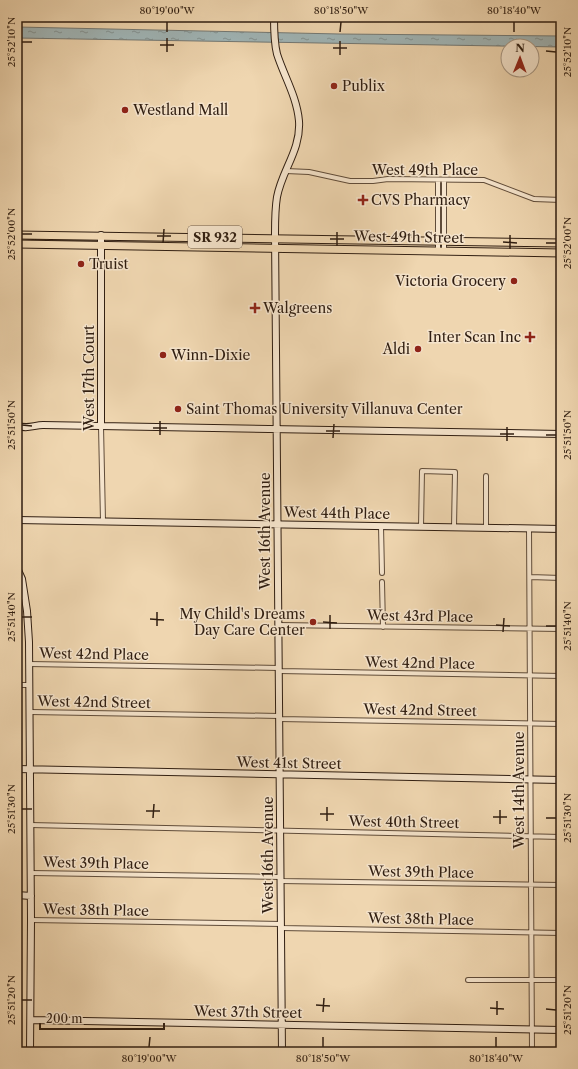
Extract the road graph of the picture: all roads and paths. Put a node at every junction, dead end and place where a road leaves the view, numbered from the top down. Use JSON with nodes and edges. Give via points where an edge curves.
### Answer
{"nodes":[{"id":1,"x":274,"y":17,"type":"edge"},
{"id":2,"x":286,"y":171,"type":"junction"},
{"id":3,"x":438,"y":180,"type":"junction"},
{"id":4,"x":444,"y":180,"type":"junction"},
{"id":5,"x":561,"y":200,"type":"edge"},
{"id":6,"x":17,"y":235,"type":"edge"},
{"id":7,"x":101,"y":236,"type":"junction"},
{"id":8,"x":207,"y":237,"type":"junction"},
{"id":9,"x":275,"y":238,"type":"junction"},
{"id":10,"x":442,"y":242,"type":"junction"},
{"id":11,"x":561,"y":243,"type":"edge"},
{"id":12,"x":17,"y":244,"type":"edge"},
{"id":13,"x":101,"y":245,"type":"junction"},
{"id":14,"x":172,"y":247,"type":"junction"},
{"id":15,"x":275,"y":248,"type":"junction"},
{"id":16,"x":441,"y":251,"type":"junction"},
{"id":17,"x":561,"y":252,"type":"edge"},
{"id":18,"x":17,"y":425,"type":"edge"},
{"id":19,"x":101,"y":426,"type":"junction"},
{"id":20,"x":277,"y":429,"type":"junction"},
{"id":21,"x":561,"y":434,"type":"edge"},
{"id":22,"x":486,"y":476,"type":"dead end"},
{"id":23,"x":17,"y":520,"type":"edge"},
{"id":24,"x":103,"y":521,"type":"junction"},
{"id":25,"x":277,"y":524,"type":"junction"},
{"id":26,"x":381,"y":526,"type":"junction"},
{"id":27,"x":421,"y":526,"type":"junction"},
{"id":28,"x":454,"y":527,"type":"junction"},
{"id":29,"x":486,"y":528,"type":"junction"},
{"id":30,"x":529,"y":528,"type":"junction"},
{"id":31,"x":561,"y":529,"type":"edge"},
{"id":32,"x":17,"y":568,"type":"edge"},
{"id":33,"x":382,"y":573,"type":"dead end"},
{"id":34,"x":530,"y":577,"type":"junction"},
{"id":35,"x":561,"y":578,"type":"edge"},
{"id":36,"x":382,"y":582,"type":"dead end"},
{"id":37,"x":17,"y":584,"type":"edge"},
{"id":38,"x":23,"y":591,"type":"junction"},
{"id":39,"x":278,"y":625,"type":"junction"},
{"id":40,"x":383,"y":626,"type":"junction"},
{"id":41,"x":530,"y":628,"type":"junction"},
{"id":42,"x":561,"y":629,"type":"edge"},
{"id":43,"x":29,"y":664,"type":"junction"},
{"id":44,"x":279,"y":670,"type":"junction"},
{"id":45,"x":530,"y":676,"type":"junction"},
{"id":46,"x":561,"y":676,"type":"edge"},
{"id":47,"x":17,"y":685,"type":"edge"},
{"id":48,"x":29,"y":685,"type":"junction"},
{"id":49,"x":30,"y":712,"type":"junction"},
{"id":50,"x":279,"y":718,"type":"junction"},
{"id":51,"x":530,"y":723,"type":"junction"},
{"id":52,"x":561,"y":724,"type":"edge"},
{"id":53,"x":17,"y":769,"type":"edge"},
{"id":54,"x":30,"y":770,"type":"junction"},
{"id":55,"x":280,"y":775,"type":"junction"},
{"id":56,"x":530,"y":779,"type":"junction"},
{"id":57,"x":561,"y":780,"type":"edge"},
{"id":58,"x":30,"y":824,"type":"junction"},
{"id":59,"x":280,"y":830,"type":"junction"},
{"id":60,"x":530,"y":836,"type":"junction"},
{"id":61,"x":561,"y":837,"type":"edge"},
{"id":62,"x":31,"y":872,"type":"junction"},
{"id":63,"x":280,"y":879,"type":"junction"},
{"id":64,"x":531,"y":885,"type":"junction"},
{"id":65,"x":561,"y":885,"type":"edge"},
{"id":66,"x":17,"y":896,"type":"edge"},
{"id":67,"x":31,"y":896,"type":"junction"},
{"id":68,"x":31,"y":920,"type":"junction"},
{"id":69,"x":281,"y":926,"type":"junction"},
{"id":70,"x":531,"y":932,"type":"junction"},
{"id":71,"x":561,"y":933,"type":"edge"},
{"id":72,"x":468,"y":980,"type":"dead end"},
{"id":73,"x":532,"y":980,"type":"junction"},
{"id":74,"x":561,"y":980,"type":"edge"},
{"id":75,"x":31,"y":1020,"type":"junction"},
{"id":76,"x":282,"y":1024,"type":"junction"},
{"id":77,"x":532,"y":1029,"type":"junction"},
{"id":78,"x":561,"y":1030,"type":"edge"},
{"id":79,"x":30,"y":1052,"type":"edge"},
{"id":80,"x":282,"y":1052,"type":"edge"},
{"id":81,"x":532,"y":1052,"type":"edge"}],
"edges":[{"from":1,"to":2,"type":"street","name":"West 16th Avenue","via":[[276,45],[299,120],[295,152]]},
{"from":2,"to":3,"type":"street","name":"West 49th Place","via":[[309,172],[353,181]]},
{"from":2,"to":9,"type":"street","name":"West 16th Avenue","via":[[277,197]]},
{"from":3,"to":4,"type":"street","name":"West 49th Place"},
{"from":3,"to":10,"type":"street"},
{"from":4,"to":5,"type":"street","name":"West 49th Place","via":[[486,181],[534,199]]},
{"from":4,"to":10,"type":"street"},
{"from":6,"to":7,"type":"main road","name":"West 49th Street","number":"SR 932"},
{"from":7,"to":8,"type":"main road","name":"West 49th Street","number":"SR 932"},
{"from":7,"to":13,"type":"street","name":"West 17th Court"},
{"from":8,"to":9,"type":"main road","name":"West 49th Street","number":"SR 932"},
{"from":8,"to":14,"type":"main road","via":[[200,241],[177,241]]},
{"from":9,"to":10,"type":"main road","name":"West 49th Street","number":"SR 932"},
{"from":9,"to":15,"type":"street","name":"West 16th Avenue"},
{"from":10,"to":11,"type":"main road","name":"West 49th Street","number":"SR 932"},
{"from":10,"to":16,"type":"street"},
{"from":12,"to":13,"type":"main road","name":"West 49th Street","number":"SR 932"},
{"from":13,"to":14,"type":"main road","name":"West 49th Street","number":"SR 932"},
{"from":13,"to":19,"type":"street","name":"West 17th Court"},
{"from":14,"to":15,"type":"main road","name":"West 49th Street","number":"SR 932"},
{"from":15,"to":16,"type":"main road","name":"West 49th Street","number":"SR 932"},
{"from":15,"to":20,"type":"street","name":"West 16th Avenue"},
{"from":16,"to":17,"type":"main road","name":"West 49th Street","number":"SR 932"},
{"from":18,"to":19,"type":"street","via":[[30,423]]},
{"from":19,"to":20,"type":"street"},
{"from":19,"to":24,"type":"street","name":"West 17th Court"},
{"from":20,"to":21,"type":"street"},
{"from":20,"to":25,"type":"street","name":"West 16th Avenue"},
{"from":22,"to":29,"type":"street"},
{"from":23,"to":24,"type":"street","name":"West 44th Place"},
{"from":24,"to":25,"type":"street","name":"West 44th Place"},
{"from":25,"to":26,"type":"street","name":"West 44th Place"},
{"from":25,"to":39,"type":"street","name":"West 16th Avenue"},
{"from":26,"to":27,"type":"street","name":"West 44th Place"},
{"from":26,"to":33,"type":"street"},
{"from":27,"to":28,"type":"street","name":"West 44th Place"},
{"from":27,"to":28,"type":"street","via":[[422,471],[455,472]]},
{"from":28,"to":29,"type":"street","name":"West 44th Place"},
{"from":29,"to":30,"type":"street","name":"West 44th Place"},
{"from":30,"to":31,"type":"street","name":"West 44th Place"},
{"from":30,"to":34,"type":"street","name":"West 14th Avenue"},
{"from":32,"to":38,"type":"street","via":[[22,579]]},
{"from":34,"to":35,"type":"street"},
{"from":34,"to":41,"type":"street","name":"West 14th Avenue"},
{"from":36,"to":40,"type":"street"},
{"from":37,"to":38,"type":"street"},
{"from":38,"to":43,"type":"street","via":[[27,611]]},
{"from":39,"to":40,"type":"street","name":"West 43rd Place"},
{"from":39,"to":44,"type":"street","name":"West 16th Avenue"},
{"from":40,"to":41,"type":"street","name":"West 43rd Place"},
{"from":41,"to":42,"type":"street","name":"West 43rd Place"},
{"from":41,"to":45,"type":"street","name":"West 14th Avenue"},
{"from":43,"to":44,"type":"street","name":"West 42nd Place"},
{"from":43,"to":48,"type":"street"},
{"from":44,"to":45,"type":"street","name":"West 42nd Place"},
{"from":44,"to":50,"type":"street","name":"West 16th Avenue"},
{"from":45,"to":46,"type":"street","name":"West 42nd Place"},
{"from":45,"to":51,"type":"street","name":"West 14th Avenue"},
{"from":47,"to":48,"type":"street","name":"West 42nd Street"},
{"from":48,"to":49,"type":"street"},
{"from":49,"to":50,"type":"street","name":"West 42nd Street"},
{"from":49,"to":54,"type":"street"},
{"from":50,"to":51,"type":"street","name":"West 42nd Street"},
{"from":50,"to":55,"type":"street","name":"West 16th Avenue"},
{"from":51,"to":52,"type":"street","name":"West 42nd Street"},
{"from":51,"to":56,"type":"street","name":"West 14th Avenue"},
{"from":53,"to":54,"type":"street","name":"West 41st Street"},
{"from":54,"to":55,"type":"street","name":"West 41st Street"},
{"from":54,"to":58,"type":"street"},
{"from":55,"to":56,"type":"street","name":"West 41st Street"},
{"from":55,"to":59,"type":"street","name":"West 16th Avenue"},
{"from":56,"to":57,"type":"street","name":"West 41st Street"},
{"from":56,"to":60,"type":"street","name":"West 14th Avenue"},
{"from":58,"to":59,"type":"street","name":"West 40th Street"},
{"from":58,"to":62,"type":"street"},
{"from":59,"to":60,"type":"street","name":"West 40th Street"},
{"from":59,"to":63,"type":"street","name":"West 16th Avenue"},
{"from":60,"to":61,"type":"street","name":"West 40th Street"},
{"from":60,"to":64,"type":"street","name":"West 14th Avenue"},
{"from":62,"to":63,"type":"street","name":"West 39th Place"},
{"from":62,"to":67,"type":"street"},
{"from":63,"to":64,"type":"street","name":"West 39th Place"},
{"from":63,"to":69,"type":"street","name":"West 16th Avenue"},
{"from":64,"to":65,"type":"street","name":"West 39th Place"},
{"from":64,"to":70,"type":"street","name":"West 14th Avenue"},
{"from":66,"to":67,"type":"street"},
{"from":67,"to":68,"type":"street"},
{"from":68,"to":69,"type":"street","name":"West 38th Place"},
{"from":68,"to":75,"type":"street"},
{"from":69,"to":70,"type":"street","name":"West 38th Place"},
{"from":69,"to":76,"type":"street","name":"West 16th Avenue"},
{"from":70,"to":71,"type":"street","name":"West 38th Place"},
{"from":70,"to":73,"type":"street","name":"West 14th Avenue"},
{"from":72,"to":73,"type":"street"},
{"from":73,"to":74,"type":"street"},
{"from":73,"to":77,"type":"street","name":"West 14th Avenue"},
{"from":75,"to":76,"type":"street","name":"West 37th Street"},
{"from":75,"to":79,"type":"street"},
{"from":76,"to":77,"type":"street","name":"West 37th Street"},
{"from":76,"to":80,"type":"street","name":"West 16th Avenue"},
{"from":77,"to":78,"type":"street","name":"West 37th Street"},
{"from":77,"to":81,"type":"street","name":"West 14th Avenue"}]}
